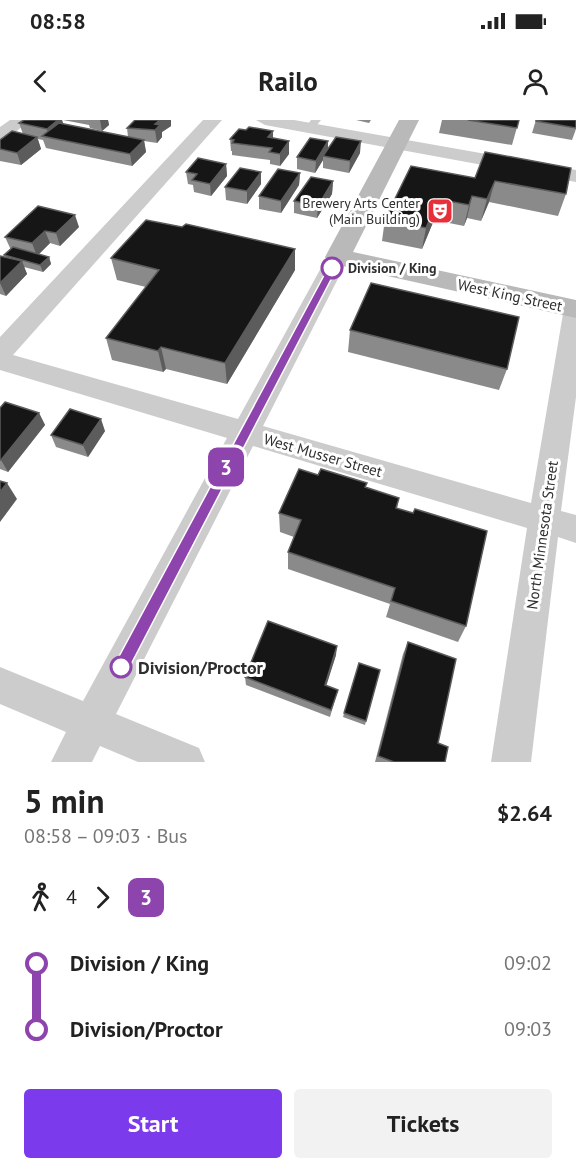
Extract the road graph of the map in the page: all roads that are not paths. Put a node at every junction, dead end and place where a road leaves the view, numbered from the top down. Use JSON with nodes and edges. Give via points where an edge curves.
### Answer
{"nodes":[{"id":1,"x":21,"y":120,"type":"edge"},
{"id":2,"x":213,"y":120,"type":"edge"},
{"id":3,"x":265,"y":120,"type":"edge"},
{"id":4,"x":409,"y":120,"type":"edge"},
{"id":5,"x":313,"y":124,"type":"edge"},
{"id":6,"x":0,"y":136,"type":"edge"},
{"id":7,"x":397,"y":143,"type":"junction"},
{"id":8,"x":576,"y":176,"type":"edge"},
{"id":9,"x":338,"y":257,"type":"junction"},
{"id":10,"x":576,"y":309,"type":"edge"},
{"id":11,"x":0,"y":353,"type":"edge"},
{"id":12,"x":0,"y":361,"type":"edge"},
{"id":13,"x":245,"y":432,"type":"junction"},
{"id":14,"x":543,"y":520,"type":"junction"},
{"id":15,"x":576,"y":529,"type":"edge"},
{"id":16,"x":0,"y":685,"type":"edge"},
{"id":17,"x":92,"y":723,"type":"junction"},
{"id":18,"x":71,"y":762,"type":"edge"},
{"id":19,"x":185,"y":762,"type":"edge"},
{"id":20,"x":511,"y":762,"type":"edge"}],
"edges":[{"from":1,"to":6,"type":"street"},
{"from":2,"to":11,"type":"street"},
{"from":3,"to":5,"type":"street"},
{"from":4,"to":7,"type":"street"},
{"from":5,"to":7,"type":"street"},
{"from":7,"to":8,"type":"street"},
{"from":7,"to":9,"type":"street"},
{"from":9,"to":10,"type":"street","name":"West King Street"},
{"from":9,"to":13,"type":"street"},
{"from":10,"to":14,"type":"street","name":"North Minnesota Street"},
{"from":12,"to":13,"type":"street","name":"West Musser Street"},
{"from":13,"to":14,"type":"street","name":"West Musser Street"},
{"from":13,"to":17,"type":"street"},
{"from":14,"to":15,"type":"street","name":"West Musser Street"},
{"from":14,"to":20,"type":"street","name":"North Minnesota Street"},
{"from":16,"to":17,"type":"street"},
{"from":17,"to":18,"type":"street"},
{"from":17,"to":19,"type":"street"}]}
